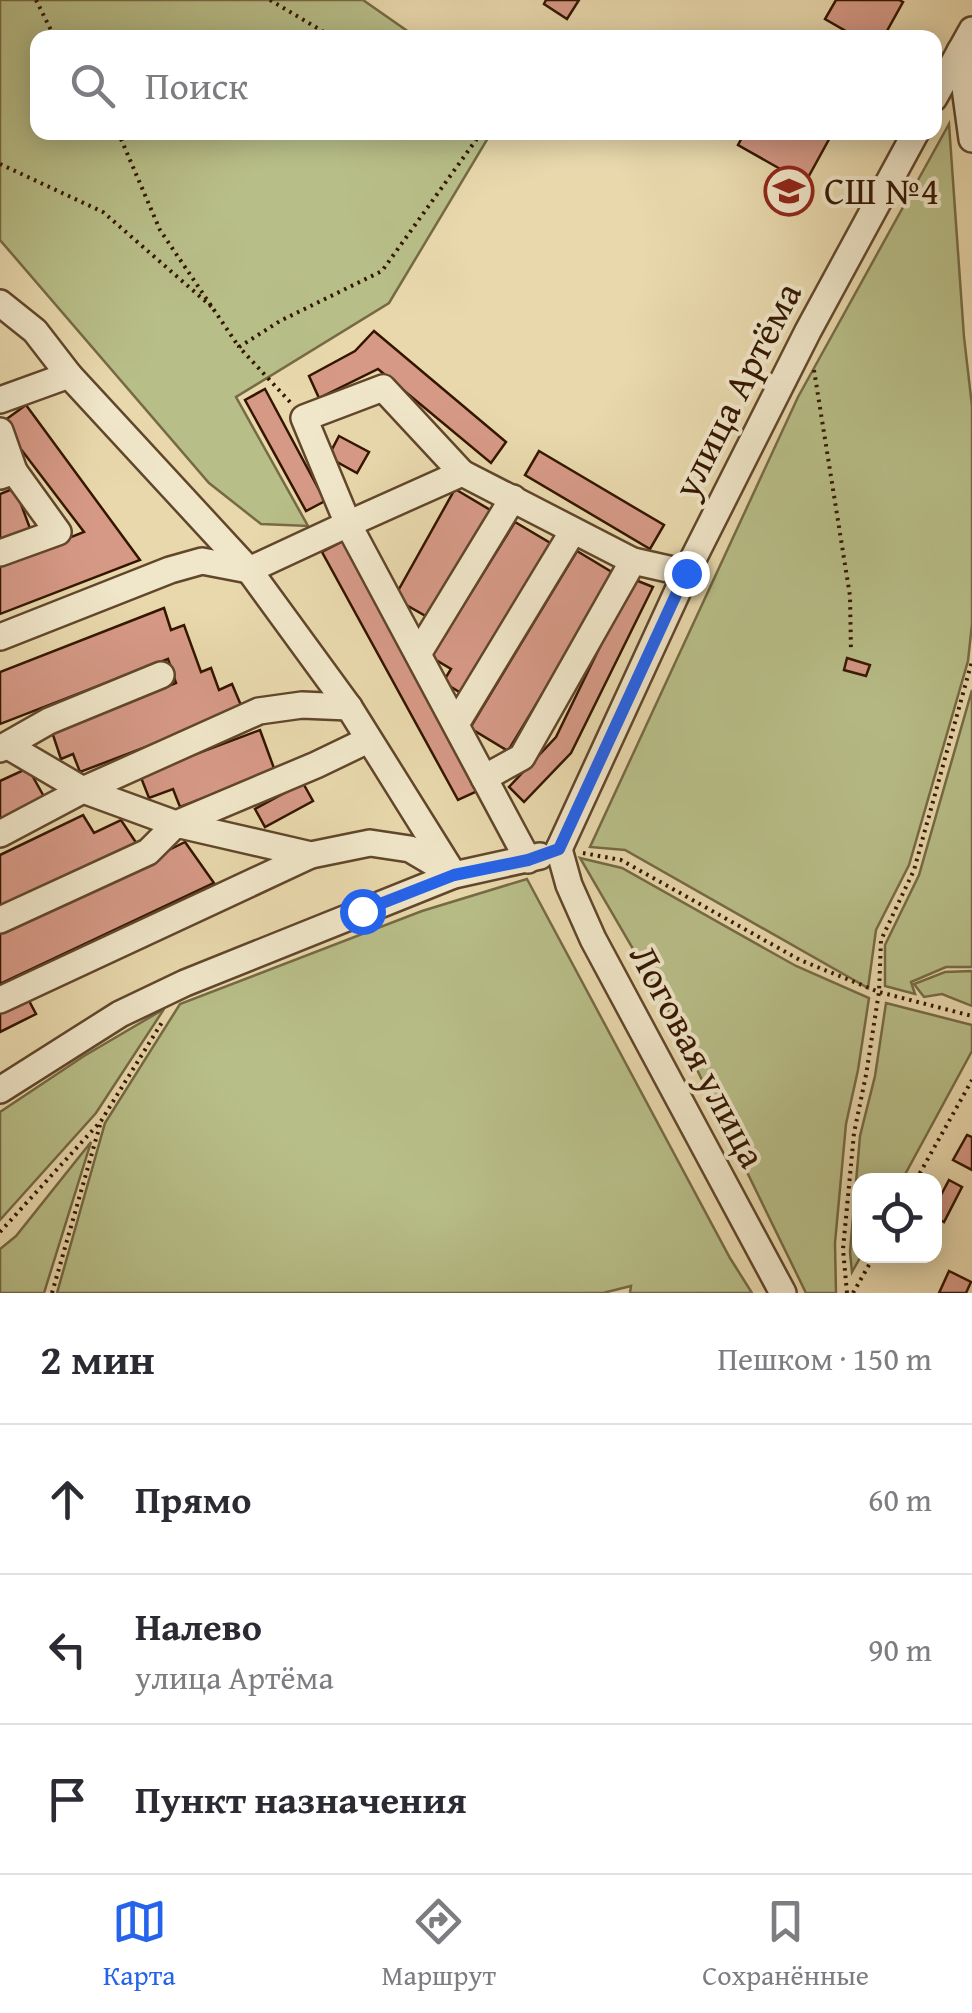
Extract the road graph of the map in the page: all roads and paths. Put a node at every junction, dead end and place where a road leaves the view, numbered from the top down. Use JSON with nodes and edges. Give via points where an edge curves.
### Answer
{"nodes":[{"id":1,"x":36,"y":0,"type":"edge"},
{"id":2,"x":270,"y":0,"type":"edge"},
{"id":3,"x":51,"y":30,"type":"edge"},
{"id":4,"x":321,"y":30,"type":"edge"},
{"id":5,"x":966,"y":40,"type":"edge"},
{"id":6,"x":942,"y":84,"type":"edge"},
{"id":7,"x":972,"y":139,"type":"edge"},
{"id":8,"x":121,"y":140,"type":"edge"},
{"id":9,"x":476,"y":140,"type":"edge"},
{"id":10,"x":912,"y":140,"type":"edge"},
{"id":11,"x":0,"y":164,"type":"edge"},
{"id":12,"x":0,"y":303,"type":"edge"},
{"id":13,"x":212,"y":307,"type":"junction"},
{"id":14,"x":240,"y":347,"type":"junction"},
{"id":15,"x":814,"y":369,"type":"dead end"},
{"id":16,"x":69,"y":375,"type":"junction"},
{"id":17,"x":0,"y":400,"type":"edge"},
{"id":18,"x":304,"y":418,"type":"junction"},
{"id":19,"x":0,"y":431,"type":"edge"},
{"id":20,"x":7,"y":473,"type":"edge"},
{"id":21,"x":462,"y":473,"type":"junction"},
{"id":22,"x":513,"y":498,"type":"junction"},
{"id":23,"x":348,"y":524,"type":"junction"},
{"id":24,"x":574,"y":531,"type":"junction"},
{"id":25,"x":0,"y":554,"type":"edge"},
{"id":26,"x":632,"y":561,"type":"junction"},
{"id":27,"x":249,"y":570,"type":"junction"},
{"id":28,"x":686,"y":573,"type":"junction"},
{"id":29,"x":0,"y":638,"type":"edge"},
{"id":30,"x":851,"y":652,"type":"dead end"},
{"id":31,"x":418,"y":654,"type":"junction"},
{"id":32,"x":972,"y":661,"type":"edge"},
{"id":33,"x":161,"y":675,"type":"dead end"},
{"id":34,"x":350,"y":707,"type":"junction"},
{"id":35,"x":456,"y":724,"type":"junction"},
{"id":36,"x":368,"y":740,"type":"junction"},
{"id":37,"x":4,"y":748,"type":"edge"},
{"id":38,"x":484,"y":778,"type":"junction"},
{"id":39,"x":83,"y":790,"type":"junction"},
{"id":40,"x":176,"y":824,"type":"junction"},
{"id":41,"x":0,"y":834,"type":"edge"},
{"id":42,"x":559,"y":849,"type":"junction"},
{"id":43,"x":311,"y":854,"type":"junction"},
{"id":44,"x":528,"y":860,"type":"junction"},
{"id":45,"x":454,"y":875,"type":"junction"},
{"id":46,"x":0,"y":920,"type":"edge"},
{"id":47,"x":185,"y":983,"type":"junction"},
{"id":48,"x":879,"y":992,"type":"junction"},
{"id":49,"x":0,"y":1000,"type":"edge"},
{"id":50,"x":972,"y":1016,"type":"edge"},
{"id":51,"x":972,"y":1080,"type":"edge"},
{"id":52,"x":0,"y":1090,"type":"edge"},
{"id":53,"x":101,"y":1121,"type":"junction"},
{"id":54,"x":920,"y":1173,"type":"edge"},
{"id":55,"x":0,"y":1232,"type":"edge"},
{"id":56,"x":869,"y":1263,"type":"edge"},
{"id":57,"x":52,"y":1293,"type":"edge"},
{"id":58,"x":783,"y":1293,"type":"edge"},
{"id":59,"x":850,"y":1293,"type":"edge"}],
"edges":[{"from":1,"to":3,"type":"path"},
{"from":2,"to":4,"type":"path"},
{"from":5,"to":6,"type":"street"},
{"from":5,"to":7,"type":"street"},
{"from":8,"to":13,"type":"path","via":[[160,230]]},
{"from":9,"to":14,"type":"path","via":[[382,271]]},
{"from":10,"to":28,"type":"street","name":"улица Артёма"},
{"from":11,"to":13,"type":"path","via":[[103,212]]},
{"from":12,"to":16,"type":"street","via":[[35,331]]},
{"from":13,"to":14,"type":"path"},
{"from":14,"to":18,"type":"path"},
{"from":15,"to":30,"type":"path","via":[[850,596]]},
{"from":16,"to":17,"type":"street"},
{"from":16,"to":27,"type":"street"},
{"from":18,"to":21,"type":"street","via":[[383,388]]},
{"from":18,"to":23,"type":"street"},
{"from":19,"to":20,"type":"street"},
{"from":20,"to":25,"type":"street","via":[[58,532]]},
{"from":21,"to":22,"type":"street"},
{"from":21,"to":23,"type":"street"},
{"from":22,"to":24,"type":"street"},
{"from":22,"to":31,"type":"street"},
{"from":23,"to":27,"type":"street"},
{"from":23,"to":31,"type":"street"},
{"from":24,"to":26,"type":"street"},
{"from":24,"to":35,"type":"street"},
{"from":26,"to":28,"type":"street"},
{"from":26,"to":38,"type":"street","via":[[522,757]]},
{"from":27,"to":29,"type":"street","via":[[202,561]]},
{"from":27,"to":34,"type":"street"},
{"from":28,"to":42,"type":"street","name":"улица Артёма"},
{"from":31,"to":35,"type":"street"},
{"from":32,"to":48,"type":"path","via":[[914,870],[880,940]]},
{"from":33,"to":37,"type":"street","via":[[48,721]]},
{"from":34,"to":36,"type":"street"},
{"from":34,"to":39,"type":"street","via":[[259,711]]},
{"from":35,"to":38,"type":"street"},
{"from":36,"to":40,"type":"street"},
{"from":36,"to":45,"type":"street"},
{"from":37,"to":39,"type":"street"},
{"from":38,"to":44,"type":"street"},
{"from":39,"to":40,"type":"street"},
{"from":39,"to":41,"type":"street"},
{"from":40,"to":43,"type":"street"},
{"from":40,"to":46,"type":"street","via":[[148,852]]},
{"from":42,"to":44,"type":"street"},
{"from":42,"to":48,"type":"path","via":[[621,860],[800,960]]},
{"from":42,"to":58,"type":"street","name":"Логовая улица","via":[[593,940]]},
{"from":43,"to":45,"type":"street","via":[[370,843],[410,849]]},
{"from":43,"to":49,"type":"street"},
{"from":44,"to":45,"type":"street"},
{"from":45,"to":47,"type":"street"},
{"from":47,"to":52,"type":"street","via":[[120,1014]]},
{"from":47,"to":53,"type":"path"},
{"from":48,"to":50,"type":"path"},
{"from":48,"to":59,"type":"path","via":[[842,1250]]},
{"from":51,"to":54,"type":"path"},
{"from":53,"to":55,"type":"path"},
{"from":53,"to":57,"type":"path"},
{"from":56,"to":59,"type":"path"}]}
